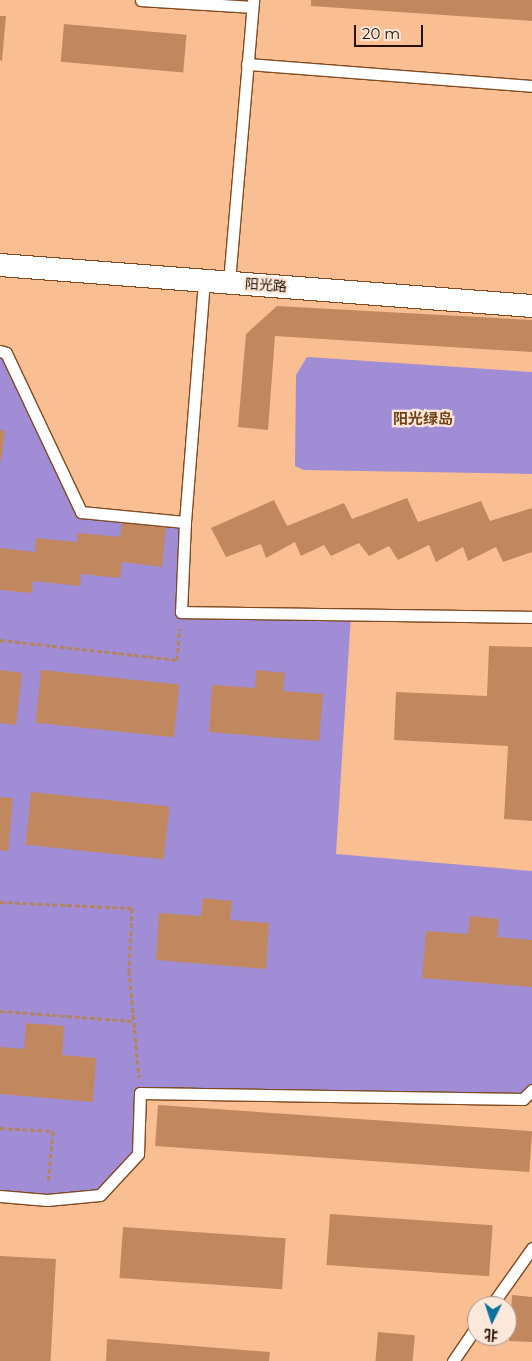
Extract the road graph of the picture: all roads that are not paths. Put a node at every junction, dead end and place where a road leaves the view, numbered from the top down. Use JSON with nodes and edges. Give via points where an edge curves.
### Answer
{"nodes":[{"id":1,"x":141,"y":0,"type":"edge"},
{"id":2,"x":252,"y":4,"type":"edge"},
{"id":3,"x":247,"y":64,"type":"junction"},
{"id":4,"x":532,"y":86,"type":"edge"},
{"id":5,"x":0,"y":265,"type":"edge"},
{"id":6,"x":204,"y":281,"type":"junction"},
{"id":7,"x":229,"y":282,"type":"junction"},
{"id":8,"x":532,"y":306,"type":"edge"},
{"id":9,"x":0,"y":351,"type":"edge"},
{"id":10,"x":185,"y":522,"type":"junction"},
{"id":11,"x":532,"y":617,"type":"edge"},
{"id":12,"x":532,"y":1090,"type":"edge"},
{"id":13,"x":0,"y":1196,"type":"edge"},
{"id":14,"x":532,"y":1248,"type":"edge"},
{"id":15,"x":498,"y":1296,"type":"edge"},
{"id":16,"x":467,"y":1341,"type":"edge"},
{"id":17,"x":453,"y":1361,"type":"edge"}],
"edges":[{"from":1,"to":2,"type":"lane"},
{"from":2,"to":3,"type":"lane"},
{"from":3,"to":4,"type":"lane"},
{"from":3,"to":7,"type":"lane"},
{"from":5,"to":6,"type":"street","name":"阳光路"},
{"from":6,"to":7,"type":"street","name":"阳光路"},
{"from":6,"to":10,"type":"lane"},
{"from":7,"to":8,"type":"street","name":"阳光路"},
{"from":9,"to":10,"type":"lane","via":[[6,353],[80,512]]},
{"from":10,"to":11,"type":"lane","via":[[181,612]]},
{"from":12,"to":13,"type":"lane","via":[[523,1099],[140,1093],[138,1154],[100,1195],[47,1200]]},
{"from":14,"to":15,"type":"lane"},
{"from":16,"to":17,"type":"lane"}]}
